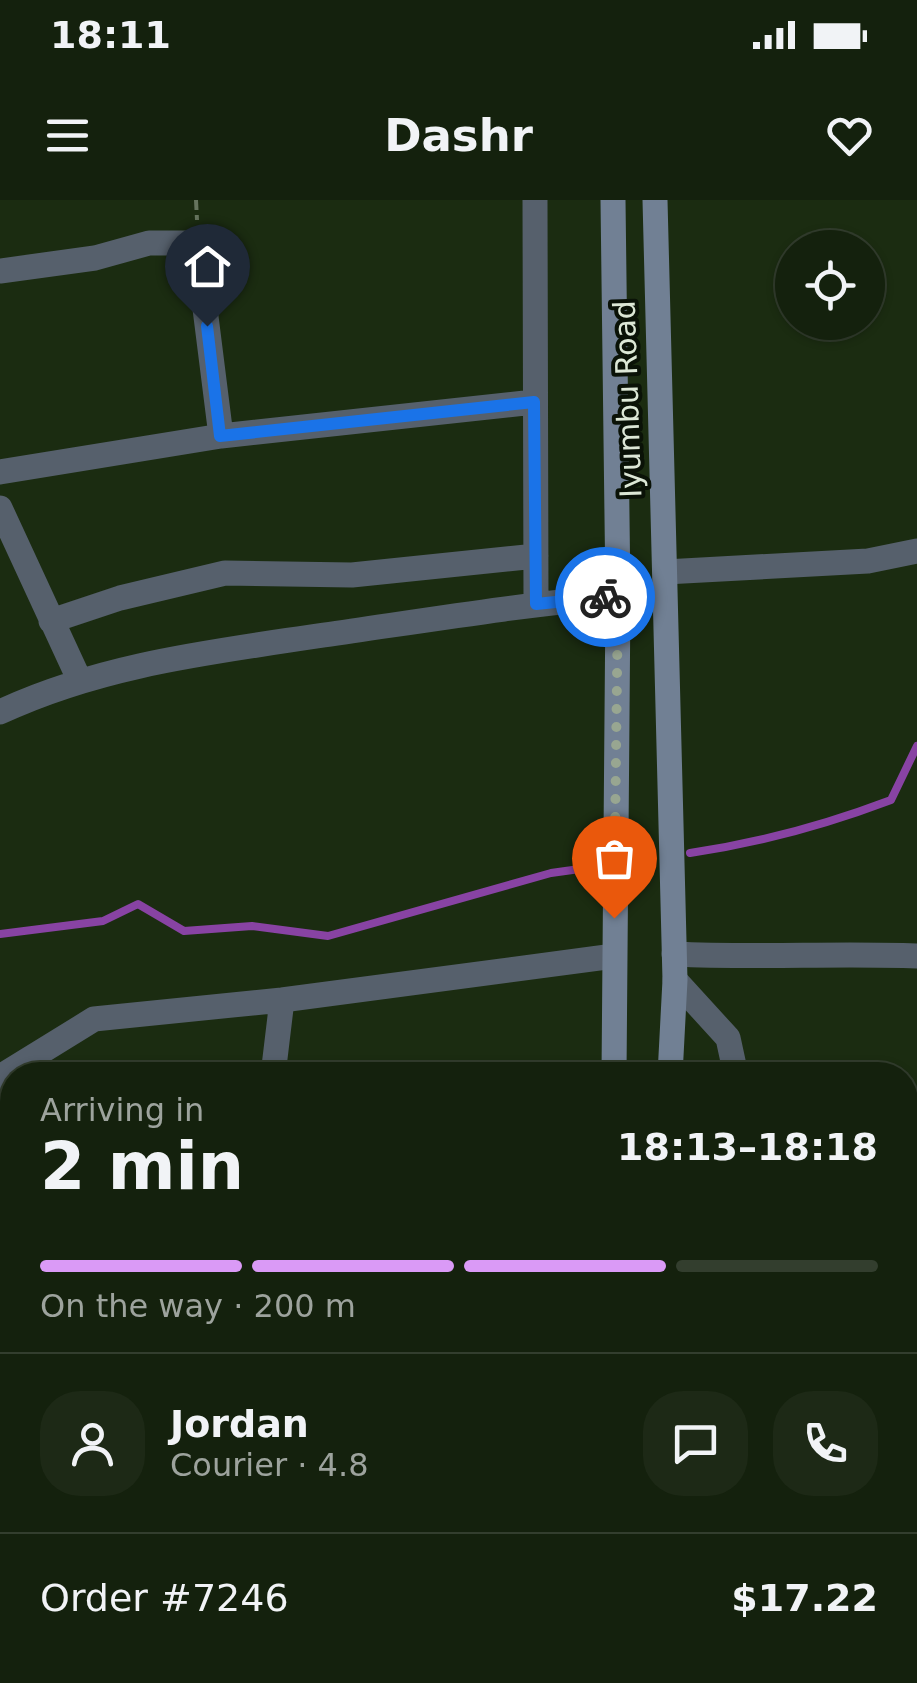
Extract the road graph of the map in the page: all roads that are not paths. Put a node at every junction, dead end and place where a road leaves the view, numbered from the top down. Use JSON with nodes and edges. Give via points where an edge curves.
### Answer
{"nodes":[{"id":1,"x":536,"y":200,"type":"edge"},
{"id":2,"x":613,"y":200,"type":"edge"},
{"id":3,"x":655,"y":200,"type":"edge"},
{"id":4,"x":0,"y":271,"type":"edge"},
{"id":5,"x":534,"y":402,"type":"junction"},
{"id":6,"x":220,"y":436,"type":"junction"},
{"id":7,"x":0,"y":472,"type":"edge"},
{"id":8,"x":0,"y":508,"type":"edge"},
{"id":9,"x":917,"y":551,"type":"edge"},
{"id":10,"x":536,"y":556,"type":"junction"},
{"id":11,"x":665,"y":572,"type":"junction"},
{"id":12,"x":618,"y":596,"type":"junction"},
{"id":13,"x":536,"y":604,"type":"junction"},
{"id":14,"x":51,"y":622,"type":"junction"},
{"id":15,"x":79,"y":679,"type":"junction"},
{"id":16,"x":0,"y":712,"type":"edge"},
{"id":17,"x":674,"y":954,"type":"junction"},
{"id":18,"x":614,"y":956,"type":"junction"},
{"id":19,"x":917,"y":956,"type":"edge"},
{"id":20,"x":676,"y":980,"type":"junction"},
{"id":21,"x":282,"y":1000,"type":"junction"},
{"id":22,"x":24,"y":1062,"type":"edge"},
{"id":23,"x":275,"y":1062,"type":"edge"},
{"id":24,"x":614,"y":1062,"type":"edge"},
{"id":25,"x":671,"y":1062,"type":"edge"},
{"id":26,"x":733,"y":1062,"type":"edge"}],
"edges":[{"from":1,"to":5,"type":"street"},
{"from":2,"to":12,"type":"main road","name":"Iyumbu Road"},
{"from":3,"to":11,"type":"main road","name":"Iyumbu Road"},
{"from":4,"to":6,"type":"street","via":[[148,243],[185,243],[198,253]]},
{"from":5,"to":6,"type":"street"},
{"from":5,"to":10,"type":"street"},
{"from":6,"to":7,"type":"street"},
{"from":8,"to":14,"type":"street"},
{"from":9,"to":11,"type":"street","via":[[868,562]]},
{"from":10,"to":13,"type":"street"},
{"from":10,"to":14,"type":"street","via":[[352,575],[225,573]]},
{"from":11,"to":17,"type":"main road","name":"Iyumbu Road"},
{"from":12,"to":13,"type":"street"},
{"from":12,"to":18,"type":"main road","name":"Iyumbu Road"},
{"from":13,"to":15,"type":"street","via":[[163,659]]},
{"from":14,"to":15,"type":"street"},
{"from":15,"to":16,"type":"street"},
{"from":17,"to":19,"type":"street"},
{"from":17,"to":20,"type":"main road","name":"Iyumbu Road"},
{"from":18,"to":21,"type":"street"},
{"from":18,"to":24,"type":"main road","name":"Iyumbu Road"},
{"from":20,"to":25,"type":"main road","name":"Iyumbu Road"},
{"from":20,"to":26,"type":"street","via":[[728,1038]]},
{"from":21,"to":22,"type":"street","via":[[94,1019]]},
{"from":21,"to":23,"type":"street"}]}
